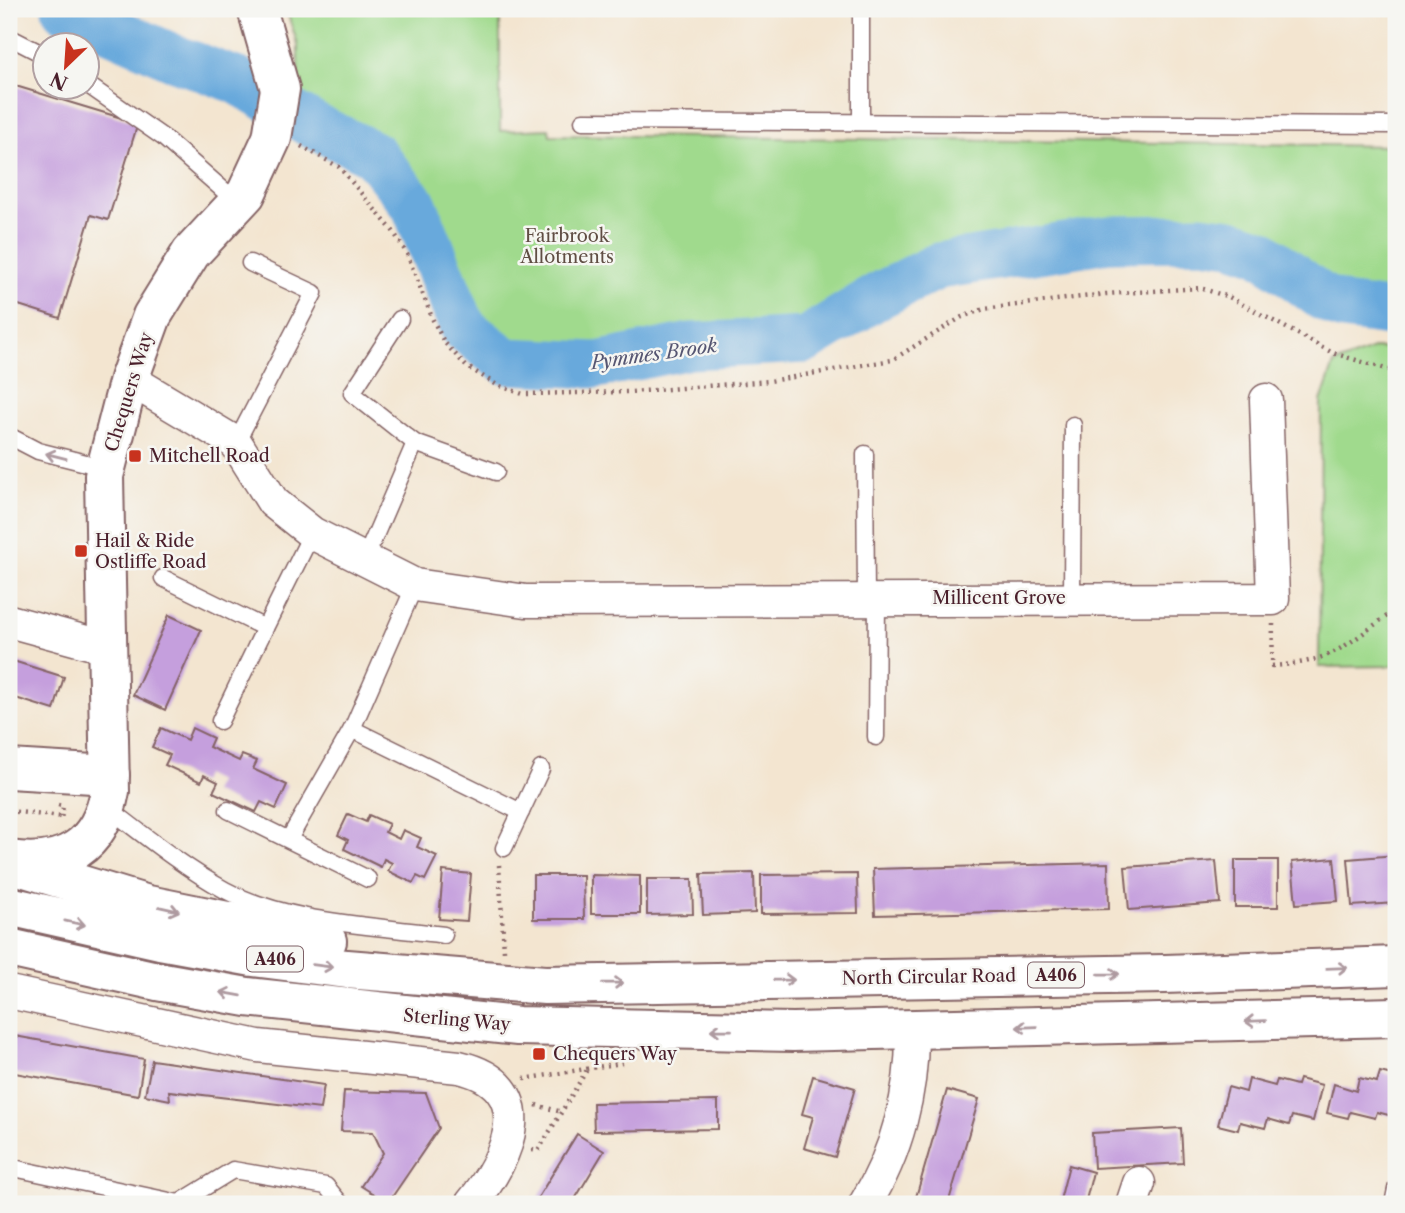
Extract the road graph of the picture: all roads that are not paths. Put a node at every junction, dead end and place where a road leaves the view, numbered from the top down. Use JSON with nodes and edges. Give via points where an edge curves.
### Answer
{"nodes":[{"id":1,"x":257,"y":9,"type":"edge"},
{"id":2,"x":861,"y":9,"type":"edge"},
{"id":3,"x":9,"y":37,"type":"edge"},
{"id":4,"x":32,"y":49,"type":"edge"},
{"id":5,"x":102,"y":95,"type":"edge"},
{"id":6,"x":583,"y":121,"type":"dead end"},
{"id":7,"x":861,"y":121,"type":"junction"},
{"id":8,"x":1396,"y":125,"type":"edge"},
{"id":9,"x":238,"y":203,"type":"junction"},
{"id":10,"x":250,"y":263,"type":"dead end"},
{"id":11,"x":400,"y":318,"type":"dead end"},
{"id":12,"x":129,"y":379,"type":"junction"},
{"id":13,"x":1266,"y":400,"type":"dead end"},
{"id":14,"x":1073,"y":425,"type":"dead end"},
{"id":15,"x":9,"y":436,"type":"edge"},
{"id":16,"x":236,"y":443,"type":"junction"},
{"id":17,"x":415,"y":443,"type":"junction"},
{"id":18,"x":865,"y":454,"type":"dead end"},
{"id":19,"x":106,"y":468,"type":"junction"},
{"id":20,"x":496,"y":472,"type":"dead end"},
{"id":21,"x":312,"y":533,"type":"junction"},
{"id":22,"x":365,"y":559,"type":"junction"},
{"id":23,"x":163,"y":578,"type":"dead end"},
{"id":24,"x":415,"y":585,"type":"junction"},
{"id":25,"x":872,"y":598,"type":"junction"},
{"id":26,"x":1072,"y":599,"type":"junction"},
{"id":27,"x":9,"y":621,"type":"edge"},
{"id":28,"x":264,"y":628,"type":"junction"},
{"id":29,"x":108,"y":648,"type":"junction"},
{"id":30,"x":220,"y":721,"type":"dead end"},
{"id":31,"x":352,"y":729,"type":"junction"},
{"id":32,"x":876,"y":737,"type":"dead end"},
{"id":33,"x":9,"y":769,"type":"edge"},
{"id":34,"x":541,"y":769,"type":"dead end"},
{"id":35,"x":108,"y":791,"type":"junction"},
{"id":36,"x":228,"y":810,"type":"dead end"},
{"id":37,"x":521,"y":812,"type":"junction"},
{"id":38,"x":289,"y":839,"type":"junction"},
{"id":39,"x":504,"y":848,"type":"road end"},
{"id":40,"x":9,"y":862,"type":"edge"},
{"id":41,"x":368,"y":879,"type":"dead end"},
{"id":42,"x":9,"y":906,"type":"edge"},
{"id":43,"x":444,"y":935,"type":"dead end"},
{"id":44,"x":9,"y":948,"type":"edge"},
{"id":45,"x":1396,"y":966,"type":"edge"},
{"id":46,"x":545,"y":985,"type":"junction"},
{"id":47,"x":9,"y":992,"type":"edge"},
{"id":48,"x":1396,"y":1017,"type":"edge"},
{"id":49,"x":912,"y":1030,"type":"junction"},
{"id":50,"x":9,"y":1167,"type":"edge"},
{"id":51,"x":1396,"y":1189,"type":"edge"},
{"id":52,"x":179,"y":1204,"type":"edge"},
{"id":53,"x":341,"y":1204,"type":"edge"},
{"id":54,"x":471,"y":1204,"type":"edge"},
{"id":55,"x":864,"y":1204,"type":"edge"},
{"id":56,"x":1393,"y":1204,"type":"edge"}],
"edges":[{"from":1,"to":9,"type":"main road","name":"Chequers Way","via":[[280,89],[272,138]]},
{"from":2,"to":7,"type":"lane"},
{"from":3,"to":4,"type":"lane"},
{"from":5,"to":9,"type":"lane","via":[[164,138]]},
{"from":6,"to":7,"type":"lane"},
{"from":7,"to":8,"type":"lane"},
{"from":9,"to":12,"type":"main road","name":"Chequers Way","via":[[191,253],[152,316]]},
{"from":10,"to":16,"type":"lane","via":[[314,293]]},
{"from":11,"to":17,"type":"lane","via":[[352,393]]},
{"from":12,"to":16,"type":"street"},
{"from":12,"to":19,"type":"main road","name":"Chequers Way"},
{"from":13,"to":26,"type":"street","name":"Millicent Grove","via":[[1273,599]]},
{"from":14,"to":26,"type":"lane"},
{"from":19,"to":15,"type":"lane","one_way":true,"via":[[38,451]]},
{"from":16,"to":21,"type":"street","name":"Millicent Grove","via":[[273,502]]},
{"from":17,"to":20,"type":"lane"},
{"from":17,"to":22,"type":"lane"},
{"from":18,"to":25,"type":"lane"},
{"from":19,"to":29,"type":"main road","name":"Chequers Way"},
{"from":21,"to":22,"type":"street","name":"Millicent Grove"},
{"from":21,"to":28,"type":"lane"},
{"from":22,"to":24,"type":"street","name":"Millicent Grove"},
{"from":23,"to":28,"type":"lane"},
{"from":24,"to":25,"type":"street","name":"Millicent Grove","via":[[526,601]]},
{"from":24,"to":31,"type":"lane"},
{"from":25,"to":26,"type":"street","name":"Millicent Grove"},
{"from":25,"to":32,"type":"lane"},
{"from":27,"to":29,"type":"street"},
{"from":28,"to":30,"type":"lane"},
{"from":29,"to":35,"type":"main road","name":"Chequers Way"},
{"from":31,"to":37,"type":"lane"},
{"from":31,"to":38,"type":"lane"},
{"from":33,"to":35,"type":"main road"},
{"from":34,"to":37,"type":"lane"},
{"from":35,"to":40,"type":"main road","via":[[101,825],[69,855]]},
{"from":35,"to":43,"type":"lane","via":[[177,859],[226,890],[275,910]]},
{"from":36,"to":38,"type":"lane"},
{"from":37,"to":39,"type":"lane"},
{"from":38,"to":41,"type":"lane"},
{"from":40,"to":46,"type":"main road","number":"A406","one_way":true,"via":[[198,916],[302,938],[421,954]]},
{"from":42,"to":46,"type":"main road","number":"A406","one_way":true,"via":[[253,957]]},
{"from":49,"to":44,"type":"main road","name":"Sterling Way","number":"A406","one_way":true,"via":[[518,1026],[247,997]]},
{"from":46,"to":45,"type":"main road","name":"North Circular Road","number":"A406","one_way":true},
{"from":47,"to":54,"type":"street","via":[[258,1046],[483,1072],[501,1087],[509,1107],[508,1147]]},
{"from":48,"to":49,"type":"main road","number":"A406","one_way":true},
{"from":49,"to":55,"type":"street","via":[[912,1074],[898,1131],[880,1180]]},
{"from":50,"to":52,"type":"lane"},
{"from":51,"to":56,"type":"lane"},
{"from":52,"to":53,"type":"lane","via":[[233,1170],[326,1186]]}]}
